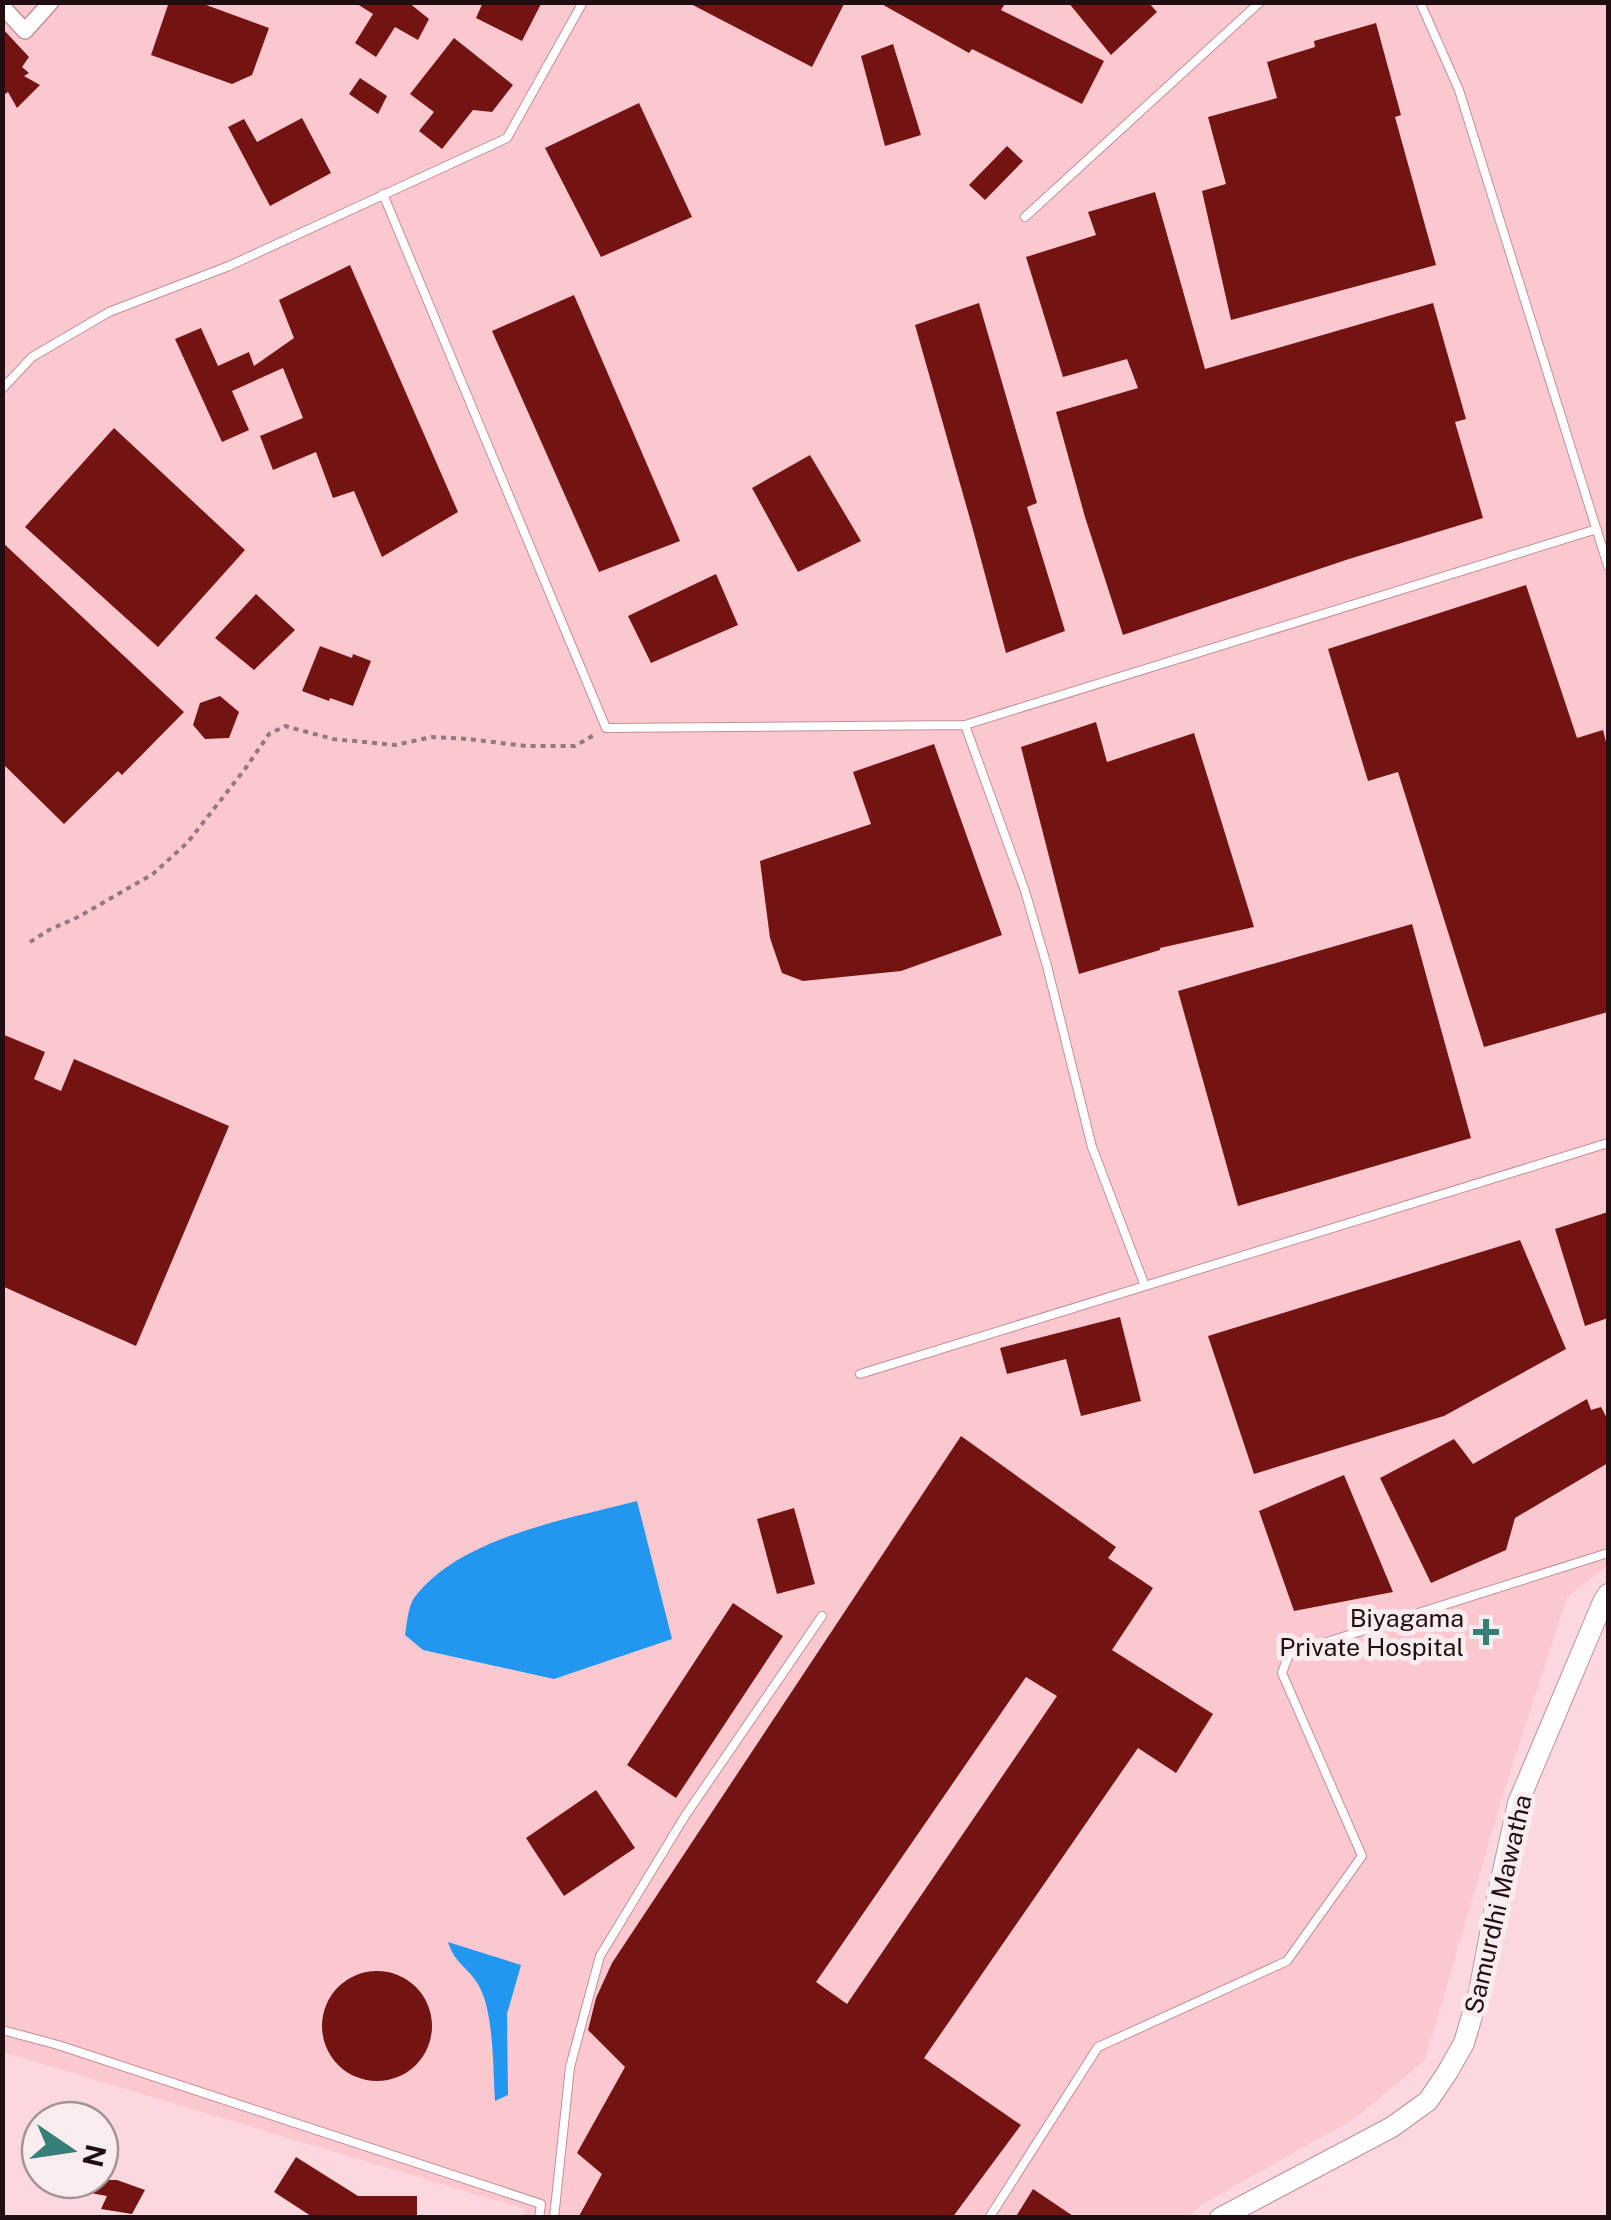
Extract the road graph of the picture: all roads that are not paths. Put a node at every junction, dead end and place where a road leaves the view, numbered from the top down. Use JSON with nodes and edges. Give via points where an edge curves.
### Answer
{"nodes":[{"id":1,"x":51,"y":2,"type":"edge"},
{"id":2,"x":583,"y":2,"type":"edge"},
{"id":3,"x":1260,"y":2,"type":"edge"},
{"id":4,"x":1420,"y":2,"type":"edge"},
{"id":5,"x":2,"y":6,"type":"edge"},
{"id":6,"x":384,"y":194,"type":"junction"},
{"id":7,"x":1026,"y":216,"type":"dead end"},
{"id":8,"x":2,"y":389,"type":"edge"},
{"id":9,"x":1597,"y":529,"type":"junction"},
{"id":10,"x":1608,"y":566,"type":"edge"},
{"id":11,"x":965,"y":725,"type":"junction"},
{"id":12,"x":1608,"y":1143,"type":"edge"},
{"id":13,"x":1145,"y":1286,"type":"junction"},
{"id":14,"x":860,"y":1374,"type":"dead end"},
{"id":15,"x":1608,"y":1553,"type":"edge"},
{"id":16,"x":1608,"y":1594,"type":"edge"},
{"id":17,"x":822,"y":1616,"type":"dead end"},
{"id":18,"x":2,"y":2030,"type":"edge"},
{"id":19,"x":539,"y":2218,"type":"edge"},
{"id":20,"x":554,"y":2218,"type":"edge"},
{"id":21,"x":989,"y":2218,"type":"edge"},
{"id":22,"x":1220,"y":2218,"type":"edge"}],
"edges":[{"from":1,"to":5,"type":"street","via":[[25,31]]},
{"from":2,"to":6,"type":"lane","via":[[507,138]]},
{"from":3,"to":7,"type":"lane"},
{"from":4,"to":9,"type":"lane","via":[[1459,90]]},
{"from":6,"to":8,"type":"lane","via":[[229,266],[108,312],[32,357]]},
{"from":6,"to":11,"type":"lane","via":[[606,728]]},
{"from":9,"to":10,"type":"lane"},
{"from":9,"to":11,"type":"lane"},
{"from":11,"to":13,"type":"lane","via":[[1025,891],[1092,1147]]},
{"from":12,"to":13,"type":"lane"},
{"from":13,"to":14,"type":"lane"},
{"from":15,"to":21,"type":"lane","via":[[1288,1654],[1282,1673],[1362,1856],[1288,1962],[1098,2048]]},
{"from":16,"to":22,"type":"main road","name":"Samurdhi Mawatha","via":[[1518,1803],[1479,1992],[1447,2074],[1428,2102],[1392,2127]]},
{"from":17,"to":20,"type":"lane","via":[[600,1956],[570,2067]]},
{"from":18,"to":19,"type":"lane","via":[[541,2204]]}]}
